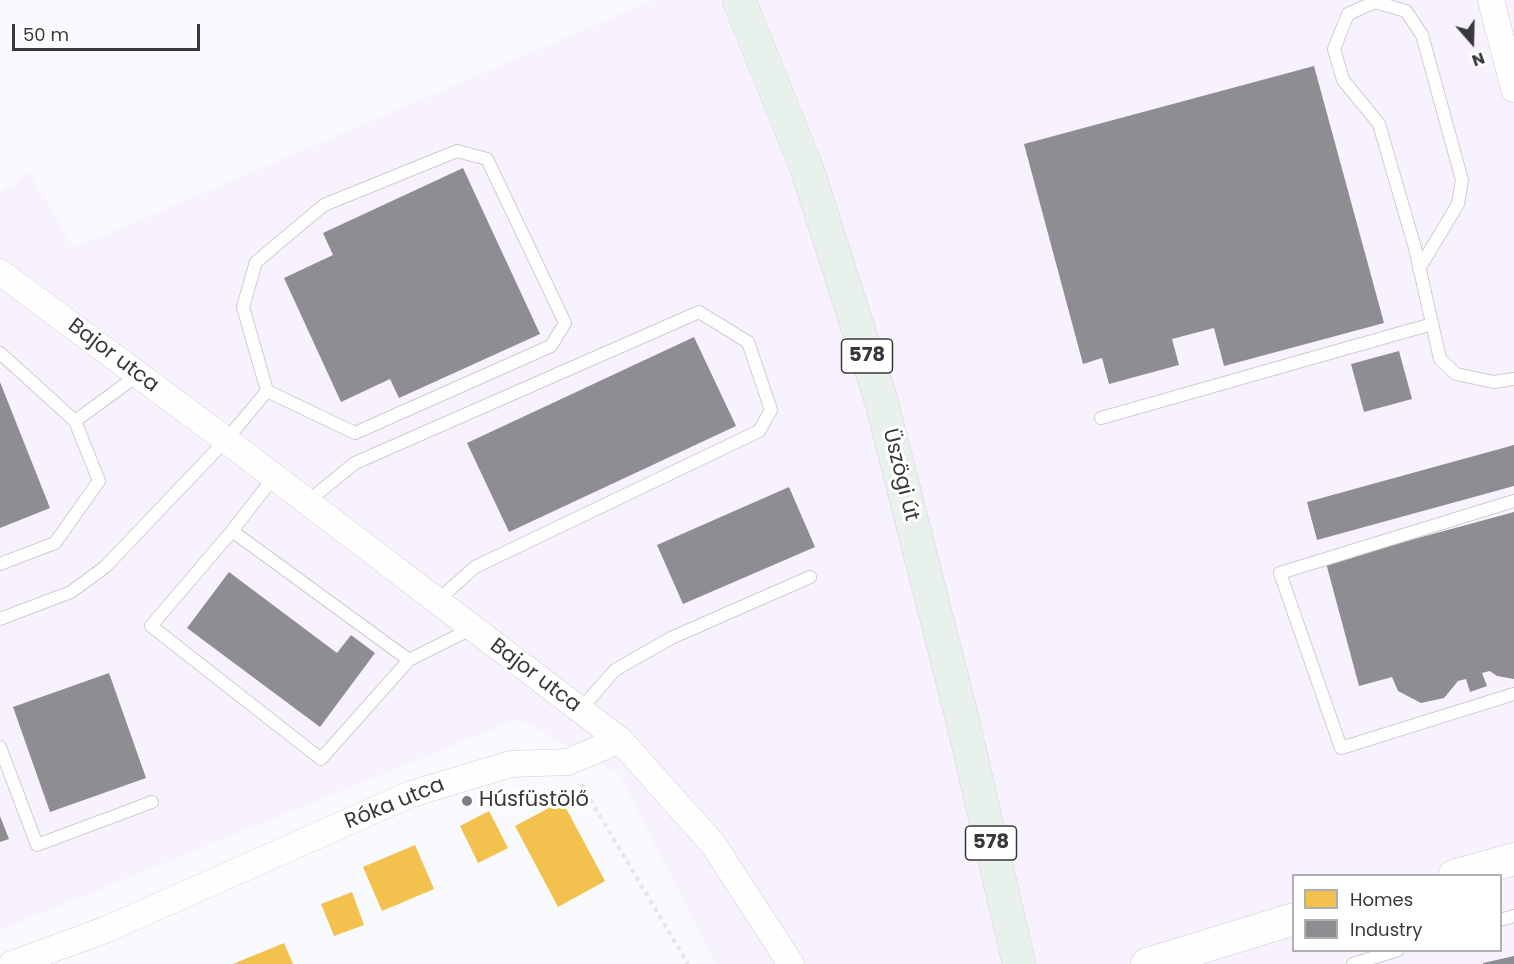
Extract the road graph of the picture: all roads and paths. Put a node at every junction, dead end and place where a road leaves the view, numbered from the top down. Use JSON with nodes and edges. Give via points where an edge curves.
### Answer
{"nodes":[{"id":1,"x":739,"y":0,"type":"edge"},
{"id":2,"x":1491,"y":0,"type":"edge"},
{"id":3,"x":1511,"y":61,"type":"edge"},
{"id":4,"x":1514,"y":89,"type":"edge"},
{"id":5,"x":1419,"y":269,"type":"junction"},
{"id":6,"x":0,"y":272,"type":"edge"},
{"id":7,"x":1432,"y":324,"type":"junction"},
{"id":8,"x":0,"y":353,"type":"edge"},
{"id":9,"x":138,"y":375,"type":"junction"},
{"id":10,"x":1514,"y":379,"type":"edge"},
{"id":11,"x":267,"y":391,"type":"junction"},
{"id":12,"x":1101,"y":418,"type":"dead end"},
{"id":13,"x":75,"y":421,"type":"junction"},
{"id":14,"x":226,"y":440,"type":"junction"},
{"id":15,"x":274,"y":477,"type":"junction"},
{"id":16,"x":1514,"y":501,"type":"edge"},
{"id":17,"x":308,"y":502,"type":"junction"},
{"id":18,"x":232,"y":531,"type":"junction"},
{"id":19,"x":0,"y":564,"type":"edge"},
{"id":20,"x":810,"y":577,"type":"dead end"},
{"id":21,"x":437,"y":601,"type":"junction"},
{"id":22,"x":0,"y":619,"type":"edge"},
{"id":23,"x":473,"y":628,"type":"junction"},
{"id":24,"x":409,"y":660,"type":"junction"},
{"id":25,"x":1514,"y":694,"type":"edge"},
{"id":26,"x":580,"y":710,"type":"junction"},
{"id":27,"x":620,"y":740,"type":"junction"},
{"id":28,"x":0,"y":747,"type":"edge"},
{"id":29,"x":568,"y":762,"type":"junction"},
{"id":30,"x":152,"y":802,"type":"dead end"},
{"id":31,"x":1514,"y":859,"type":"edge"},
{"id":32,"x":1461,"y":874,"type":"edge"},
{"id":33,"x":1292,"y":919,"type":"edge"},
{"id":34,"x":1395,"y":952,"type":"edge"},
{"id":35,"x":12,"y":964,"type":"edge"},
{"id":36,"x":688,"y":964,"type":"edge"},
{"id":37,"x":791,"y":964,"type":"edge"},
{"id":38,"x":1018,"y":964,"type":"edge"},
{"id":39,"x":1147,"y":964,"type":"edge"},
{"id":40,"x":1353,"y":964,"type":"edge"}],
"edges":[{"from":1,"to":38,"type":"main road","name":"Üszögi út","number":"578","via":[[807,169],[881,400],[963,722]]},
{"from":2,"to":3,"type":"street"},
{"from":3,"to":4,"type":"street"},
{"from":5,"to":5,"type":"lane","via":[[1379,124],[1343,80],[1334,49],[1348,14],[1375,2],[1406,10],[1422,35],[1462,180],[1458,204]]},
{"from":5,"to":7,"type":"lane"},
{"from":6,"to":9,"type":"street","name":"Bajor utca"},
{"from":7,"to":10,"type":"lane","via":[[1440,359],[1456,374],[1494,382]]},
{"from":7,"to":12,"type":"lane"},
{"from":8,"to":13,"type":"lane"},
{"from":9,"to":13,"type":"lane"},
{"from":9,"to":14,"type":"street","name":"Bajor utca"},
{"from":11,"to":11,"type":"lane","via":[[355,433],[551,346],[566,323],[487,159],[457,151],[324,205],[256,262],[243,307]]},
{"from":11,"to":14,"type":"lane"},
{"from":13,"to":19,"type":"lane","via":[[99,481],[56,543]]},
{"from":14,"to":15,"type":"street","name":"Bajor utca"},
{"from":14,"to":22,"type":"lane","via":[[105,567],[71,592]]},
{"from":15,"to":17,"type":"street","name":"Bajor utca"},
{"from":15,"to":18,"type":"lane"},
{"from":16,"to":25,"type":"lane","via":[[1280,573],[1341,748]]},
{"from":17,"to":21,"type":"street","name":"Bajor utca"},
{"from":17,"to":21,"type":"lane","via":[[355,463],[699,312],[748,342],[771,410],[759,431],[475,567]]},
{"from":18,"to":24,"type":"lane"},
{"from":18,"to":24,"type":"lane","via":[[150,626],[321,759]]},
{"from":20,"to":26,"type":"lane","via":[[671,638],[634,659],[615,670]]},
{"from":21,"to":23,"type":"street","name":"Bajor utca"},
{"from":23,"to":24,"type":"lane"},
{"from":23,"to":26,"type":"street","name":"Bajor utca"},
{"from":26,"to":27,"type":"street","name":"Bajor utca"},
{"from":27,"to":29,"type":"street"},
{"from":27,"to":37,"type":"street","name":"Bajor utca","via":[[713,844]]},
{"from":28,"to":30,"type":"lane","via":[[37,845]]},
{"from":29,"to":35,"type":"street","name":"Róka utca","via":[[511,764],[411,794],[105,930]]},
{"from":29,"to":36,"type":"path"},
{"from":31,"to":32,"type":"street"},
{"from":33,"to":39,"type":"street"},
{"from":34,"to":40,"type":"lane"}]}
